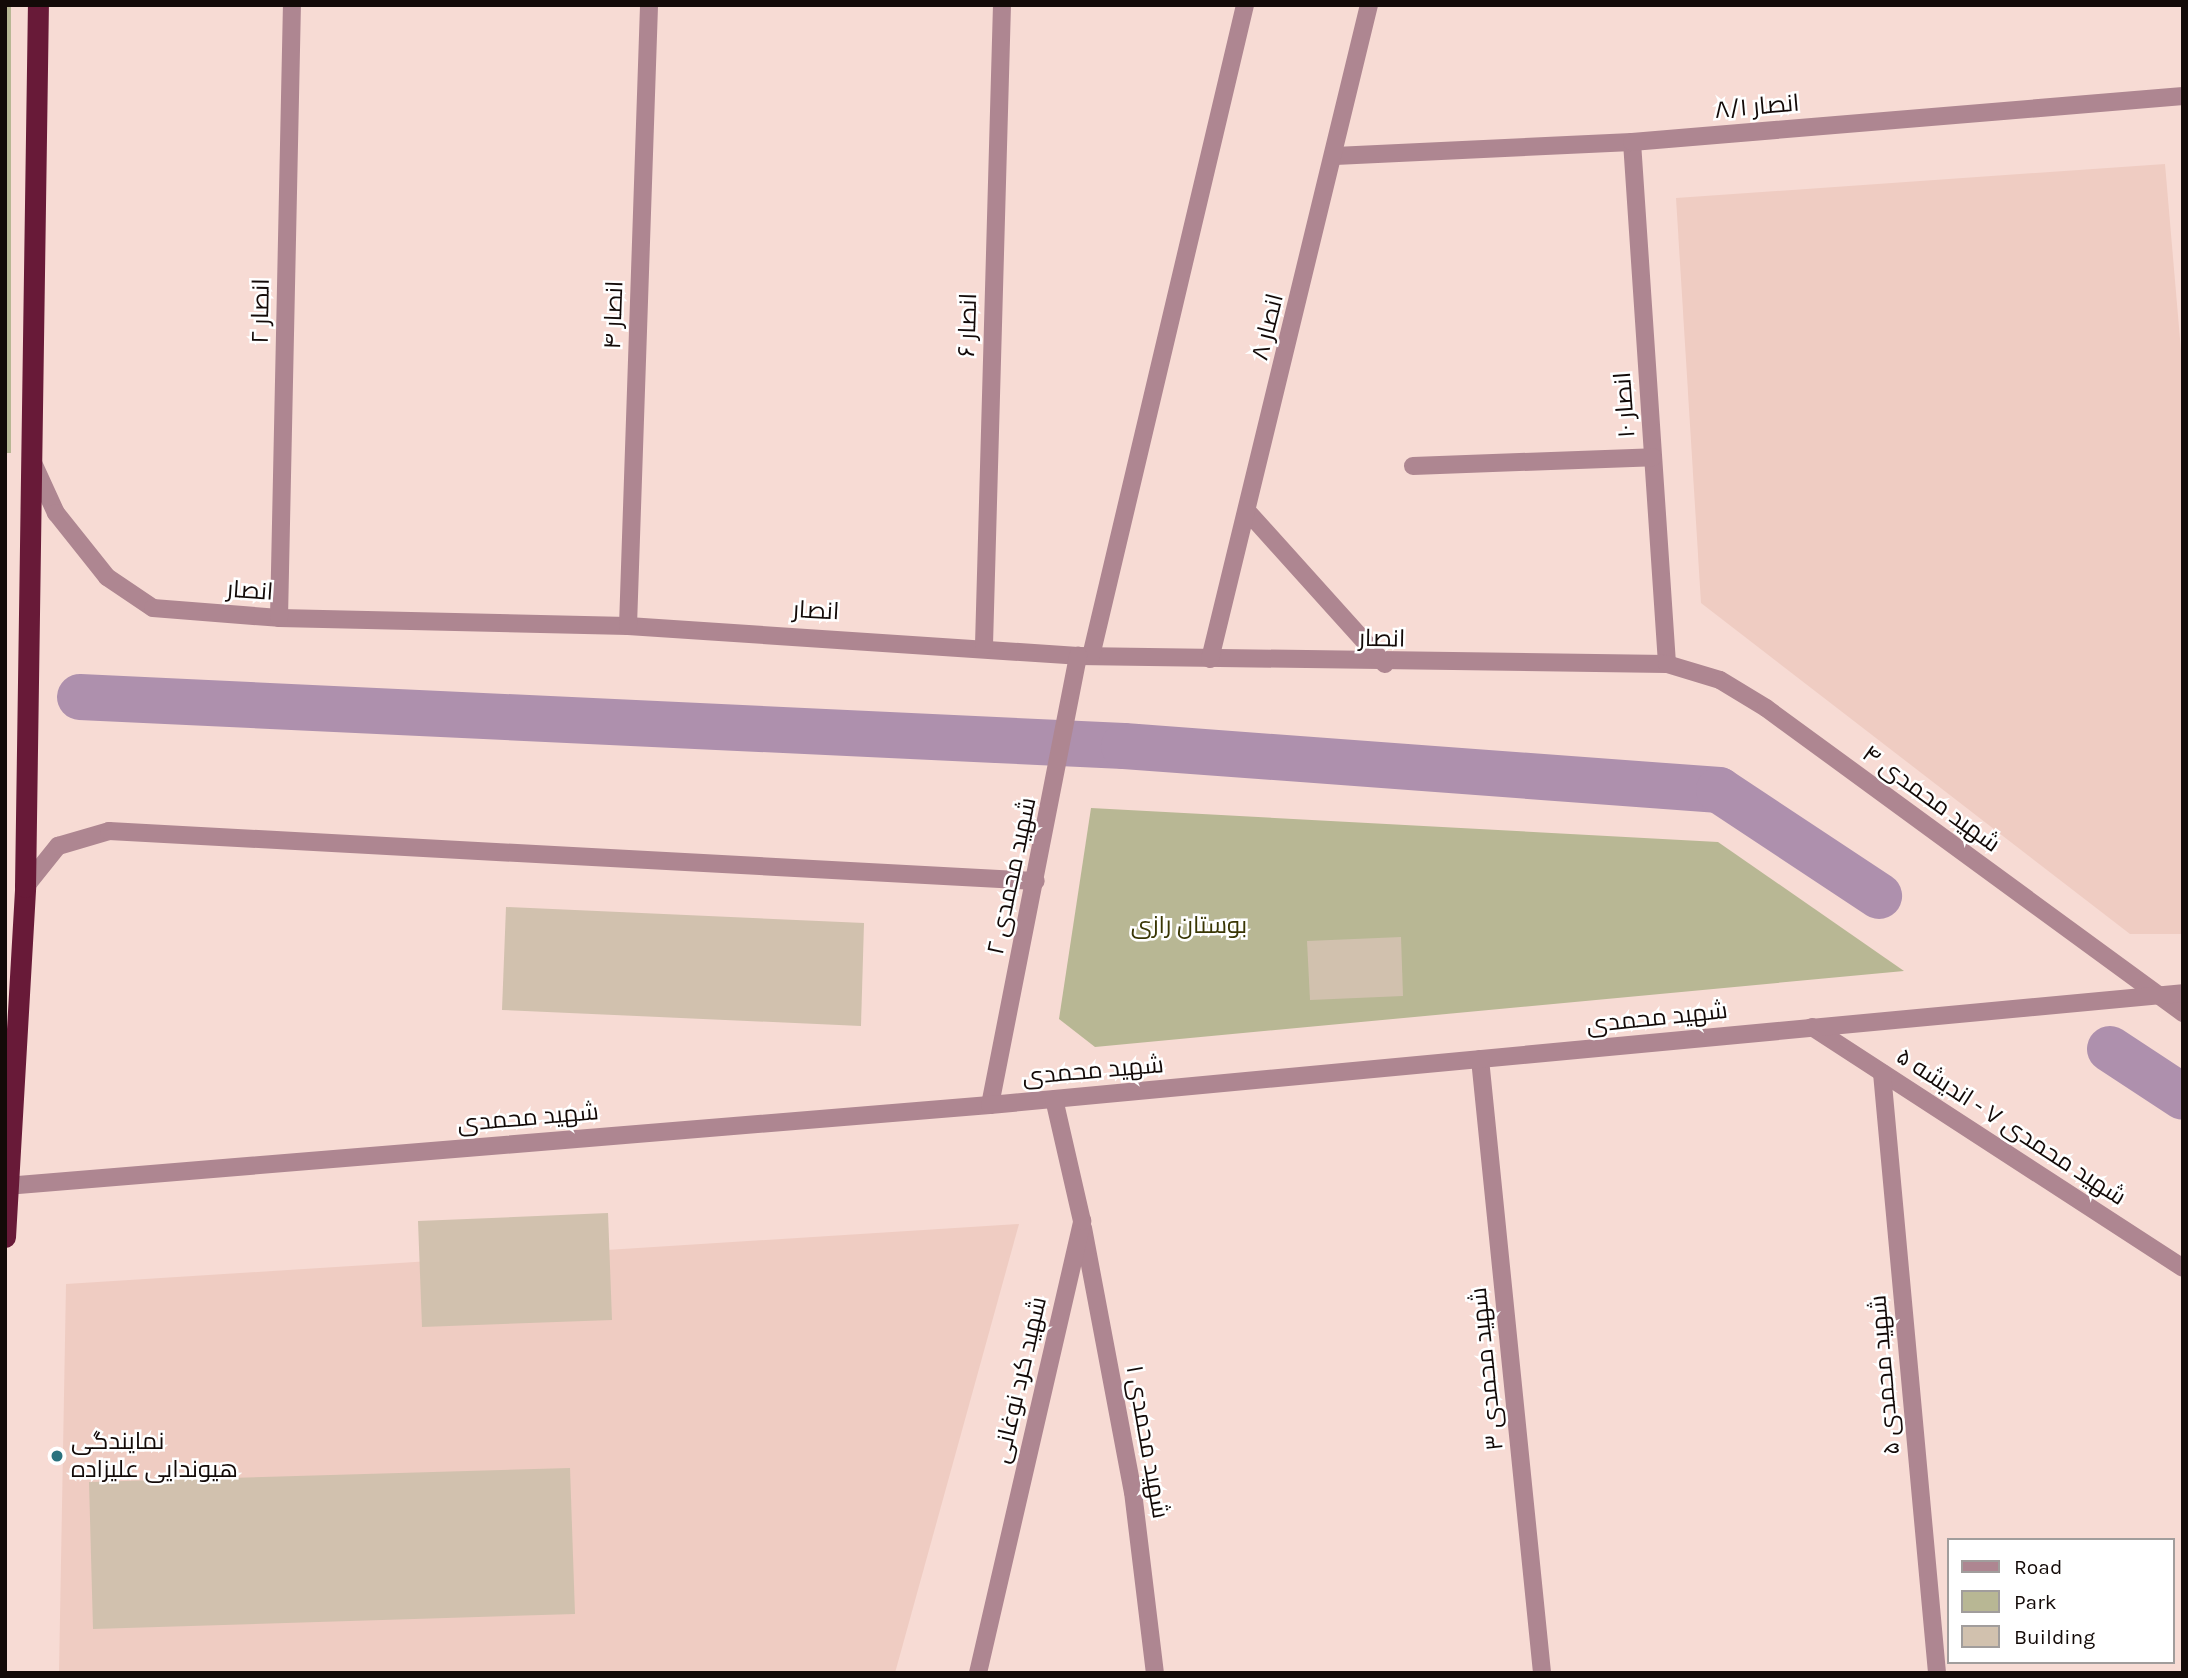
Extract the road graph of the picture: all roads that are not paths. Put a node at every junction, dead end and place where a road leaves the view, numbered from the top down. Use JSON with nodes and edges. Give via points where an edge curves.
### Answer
{"nodes":[{"id":1,"x":38,"y":5,"type":"edge"},
{"id":2,"x":292,"y":5,"type":"edge"},
{"id":3,"x":649,"y":5,"type":"edge"},
{"id":4,"x":1002,"y":5,"type":"edge"},
{"id":5,"x":1245,"y":5,"type":"edge"},
{"id":6,"x":1369,"y":5,"type":"edge"},
{"id":7,"x":2183,"y":96,"type":"edge"},
{"id":8,"x":1632,"y":142,"type":"junction"},
{"id":9,"x":1335,"y":156,"type":"junction"},
{"id":10,"x":1653,"y":457,"type":"junction"},
{"id":11,"x":34,"y":466,"type":"junction"},
{"id":12,"x":1413,"y":466,"type":"dead end"},
{"id":13,"x":1247,"y":512,"type":"junction"},
{"id":14,"x":279,"y":618,"type":"junction"},
{"id":15,"x":628,"y":625,"type":"junction"},
{"id":16,"x":984,"y":645,"type":"junction"},
{"id":17,"x":1084,"y":656,"type":"junction"},
{"id":18,"x":1210,"y":659,"type":"junction"},
{"id":19,"x":1385,"y":664,"type":"junction"},
{"id":20,"x":1667,"y":664,"type":"junction"},
{"id":21,"x":1036,"y":881,"type":"junction"},
{"id":22,"x":24,"y":887,"type":"junction"},
{"id":23,"x":2183,"y":993,"type":"edge"},
{"id":24,"x":2155,"y":995,"type":"junction"},
{"id":25,"x":2183,"y":1013,"type":"edge"},
{"id":26,"x":1812,"y":1027,"type":"junction"},
{"id":27,"x":1480,"y":1059,"type":"junction"},
{"id":28,"x":1882,"y":1073,"type":"junction"},
{"id":29,"x":1054,"y":1099,"type":"junction"},
{"id":30,"x":990,"y":1105,"type":"junction"},
{"id":31,"x":6,"y":1186,"type":"edge"},
{"id":32,"x":1082,"y":1221,"type":"junction"},
{"id":33,"x":5,"y":1237,"type":"edge"},
{"id":34,"x":2183,"y":1269,"type":"edge"},
{"id":35,"x":978,"y":1673,"type":"edge"},
{"id":36,"x":1155,"y":1673,"type":"edge"},
{"id":37,"x":1542,"y":1673,"type":"edge"},
{"id":38,"x":1937,"y":1673,"type":"edge"}],
"edges":[{"from":1,"to":11,"type":"highway"},
{"from":2,"to":14,"type":"street","name":"انصار ۲"},
{"from":3,"to":15,"type":"street","name":"انصار ۴"},
{"from":4,"to":16,"type":"street","name":"انصار ۶"},
{"from":5,"to":17,"type":"street"},
{"from":6,"to":9,"type":"street","name":"انصار ۸"},
{"from":7,"to":8,"type":"street","name":"انصار ۸/۱"},
{"from":8,"to":9,"type":"street","name":"انصار ۸/۱"},
{"from":8,"to":10,"type":"street","name":"انصار ۱۰"},
{"from":9,"to":13,"type":"street","name":"انصار ۸"},
{"from":10,"to":12,"type":"street"},
{"from":10,"to":20,"type":"street","name":"انصار ۱۰"},
{"from":11,"to":14,"type":"street","name":"انصار","via":[[55,513],[107,577],[153,608]]},
{"from":11,"to":22,"type":"highway"},
{"from":13,"to":18,"type":"street","name":"انصار ۸"},
{"from":13,"to":19,"type":"street"},
{"from":14,"to":15,"type":"street","name":"انصار"},
{"from":15,"to":16,"type":"street","name":"انصار"},
{"from":16,"to":17,"type":"street","name":"انصار"},
{"from":17,"to":18,"type":"street","name":"انصار"},
{"from":17,"to":21,"type":"street","name":"شهید محمدی ۲","via":[[1069,708]]},
{"from":18,"to":19,"type":"street","name":"انصار"},
{"from":19,"to":20,"type":"street","name":"انصار"},
{"from":20,"to":24,"type":"street","name":"شهید محمدی ۴","via":[[1720,680],[1766,708]]},
{"from":21,"to":22,"type":"street","via":[[110,831],[58,846]]},
{"from":21,"to":30,"type":"street","name":"شهید محمدی ۲"},
{"from":22,"to":31,"type":"highway"},
{"from":23,"to":24,"type":"street","name":"شهید محمدی"},
{"from":24,"to":25,"type":"street","name":"شهید محمدی ۴"},
{"from":24,"to":26,"type":"street","name":"شهید محمدی"},
{"from":26,"to":27,"type":"street","name":"شهید محمدی"},
{"from":26,"to":28,"type":"street","name":"شهید محمدی ۷ - اندیشه ۵"},
{"from":27,"to":29,"type":"street","name":"شهید محمدی"},
{"from":27,"to":37,"type":"street","name":"شهید محمدی ۳"},
{"from":28,"to":34,"type":"street","name":"شهید محمدی ۷ - اندیشه ۵"},
{"from":28,"to":38,"type":"street","name":"شهید محمدی ۵"},
{"from":29,"to":30,"type":"street","name":"شهید محمدی"},
{"from":29,"to":32,"type":"street","name":"شهید کرد نوغانی"},
{"from":30,"to":31,"type":"street","name":"شهید محمدی"},
{"from":31,"to":33,"type":"highway"},
{"from":32,"to":35,"type":"street","name":"شهید کرد نوغانی"},
{"from":32,"to":36,"type":"street","name":"شهید محمدی ۱","via":[[1133,1492]]}]}
